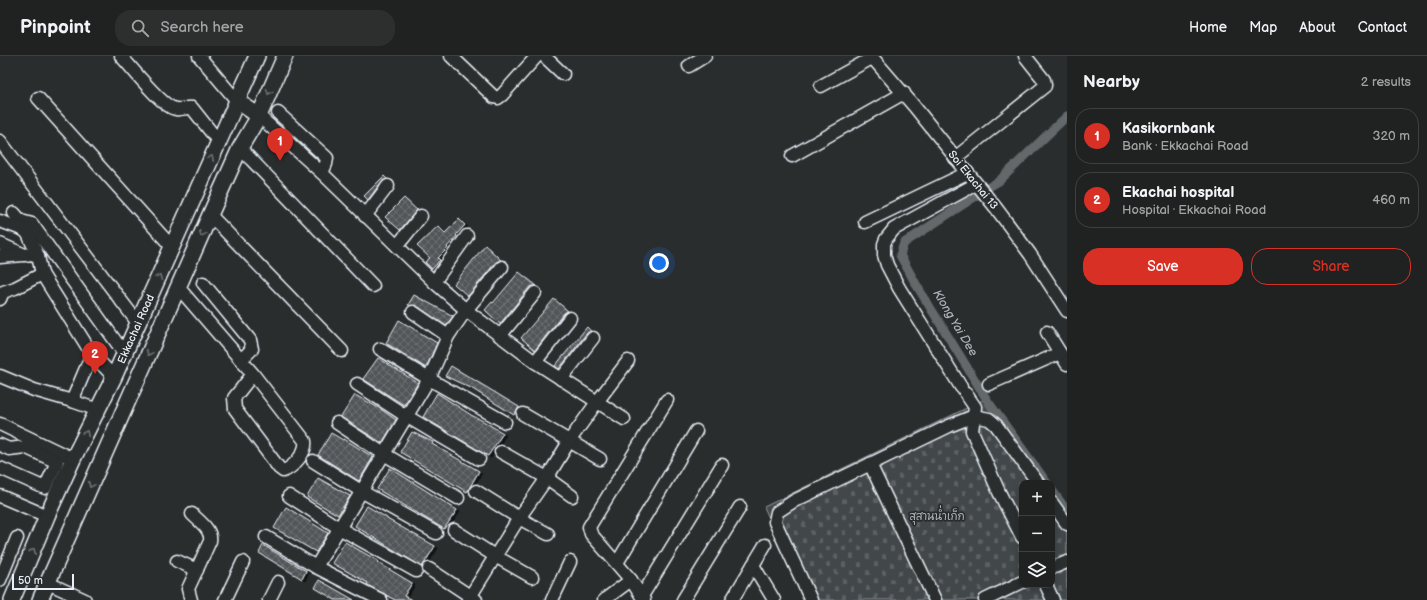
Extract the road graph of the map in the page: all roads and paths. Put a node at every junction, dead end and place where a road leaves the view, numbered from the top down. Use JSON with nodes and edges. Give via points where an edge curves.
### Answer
{"nodes":[{"id":1,"x":121,"y":56,"type":"edge"},
{"id":2,"x":199,"y":56,"type":"edge"},
{"id":3,"x":257,"y":56,"type":"edge"},
{"id":4,"x":285,"y":56,"type":"edge"},
{"id":5,"x":451,"y":56,"type":"edge"},
{"id":6,"x":537,"y":56,"type":"edge"},
{"id":7,"x":544,"y":56,"type":"edge"},
{"id":8,"x":705,"y":56,"type":"edge"},
{"id":9,"x":1025,"y":56,"type":"edge"},
{"id":10,"x":872,"y":57,"type":"edge"},
{"id":11,"x":689,"y":66,"type":"dead end"},
{"id":12,"x":563,"y":74,"type":"dead end"},
{"id":13,"x":821,"y":86,"type":"dead end"},
{"id":14,"x":904,"y":94,"type":"junction"},
{"id":15,"x":38,"y":98,"type":"dead end"},
{"id":16,"x":237,"y":101,"type":"junction"},
{"id":17,"x":278,"y":113,"type":"dead end"},
{"id":18,"x":259,"y":116,"type":"junction"},
{"id":19,"x":0,"y":141,"type":"edge"},
{"id":20,"x":218,"y":142,"type":"junction"},
{"id":21,"x":240,"y":148,"type":"junction"},
{"id":22,"x":792,"y":156,"type":"dead end"},
{"id":23,"x":955,"y":158,"type":"junction"},
{"id":24,"x":322,"y":173,"type":"junction"},
{"id":25,"x":967,"y":173,"type":"junction"},
{"id":26,"x":976,"y":184,"type":"junction"},
{"id":27,"x":388,"y":186,"type":"dead end"},
{"id":28,"x":14,"y":213,"type":"dead end"},
{"id":29,"x":210,"y":215,"type":"junction"},
{"id":30,"x":365,"y":216,"type":"junction"},
{"id":31,"x":421,"y":216,"type":"dead end"},
{"id":32,"x":0,"y":221,"type":"edge"},
{"id":33,"x":865,"y":222,"type":"dead end"},
{"id":34,"x":467,"y":236,"type":"dead end"},
{"id":35,"x":0,"y":244,"type":"edge"},
{"id":36,"x":397,"y":246,"type":"junction"},
{"id":37,"x":172,"y":247,"type":"junction"},
{"id":38,"x":25,"y":255,"type":"junction"},
{"id":39,"x":38,"y":256,"type":"junction"},
{"id":40,"x":0,"y":257,"type":"edge"},
{"id":41,"x":502,"y":267,"type":"dead end"},
{"id":42,"x":42,"y":274,"type":"junction"},
{"id":43,"x":434,"y":282,"type":"junction"},
{"id":44,"x":204,"y":283,"type":"dead end"},
{"id":45,"x":373,"y":286,"type":"dead end"},
{"id":46,"x":178,"y":287,"type":"junction"},
{"id":47,"x":535,"y":293,"type":"dead end"},
{"id":48,"x":0,"y":299,"type":"edge"},
{"id":49,"x":466,"y":310,"type":"junction"},
{"id":50,"x":1067,"y":311,"type":"edge"},
{"id":51,"x":413,"y":312,"type":"dead end"},
{"id":52,"x":570,"y":318,"type":"dead end"},
{"id":53,"x":138,"y":323,"type":"junction"},
{"id":54,"x":1048,"y":332,"type":"dead end"},
{"id":55,"x":448,"y":336,"type":"junction"},
{"id":56,"x":500,"y":336,"type":"junction"},
{"id":57,"x":593,"y":338,"type":"dead end"},
{"id":58,"x":380,"y":349,"type":"dead end"},
{"id":59,"x":342,"y":351,"type":"dead end"},
{"id":60,"x":124,"y":353,"type":"junction"},
{"id":61,"x":1060,"y":353,"type":"junction"},
{"id":62,"x":92,"y":354,"type":"junction"},
{"id":63,"x":241,"y":360,"type":"junction"},
{"id":64,"x":628,"y":361,"type":"dead end"},
{"id":65,"x":535,"y":362,"type":"junction"},
{"id":66,"x":1067,"y":364,"type":"edge"},
{"id":67,"x":253,"y":374,"type":"junction"},
{"id":68,"x":0,"y":376,"type":"edge"},
{"id":69,"x":114,"y":377,"type":"junction"},
{"id":70,"x":560,"y":379,"type":"junction"},
{"id":71,"x":429,"y":380,"type":"junction"},
{"id":72,"x":357,"y":384,"type":"dead end"},
{"id":73,"x":989,"y":384,"type":"dead end"},
{"id":74,"x":667,"y":400,"type":"dead end"},
{"id":75,"x":72,"y":401,"type":"junction"},
{"id":76,"x":597,"y":402,"type":"junction"},
{"id":77,"x":98,"y":410,"type":"junction"},
{"id":78,"x":523,"y":414,"type":"dead end"},
{"id":79,"x":406,"y":416,"type":"junction"},
{"id":80,"x":974,"y":416,"type":"junction"},
{"id":81,"x":624,"y":419,"type":"dead end"},
{"id":82,"x":505,"y":422,"type":"dead end"},
{"id":83,"x":337,"y":423,"type":"dead end"},
{"id":84,"x":0,"y":424,"type":"edge"},
{"id":85,"x":696,"y":431,"type":"dead end"},
{"id":86,"x":570,"y":440,"type":"junction"},
{"id":87,"x":0,"y":445,"type":"edge"},
{"id":88,"x":501,"y":452,"type":"dead end"},
{"id":89,"x":384,"y":454,"type":"junction"},
{"id":90,"x":73,"y":459,"type":"junction"},
{"id":91,"x":479,"y":459,"type":"dead end"},
{"id":92,"x":600,"y":459,"type":"dead end"},
{"id":93,"x":313,"y":461,"type":"dead end"},
{"id":94,"x":870,"y":464,"type":"junction"},
{"id":95,"x":722,"y":465,"type":"dead end"},
{"id":96,"x":0,"y":468,"type":"edge"},
{"id":97,"x":547,"y":478,"type":"junction"},
{"id":98,"x":1036,"y":480,"type":"edge"},
{"id":99,"x":361,"y":491,"type":"junction"},
{"id":100,"x":476,"y":491,"type":"dead end"},
{"id":101,"x":0,"y":496,"type":"edge"},
{"id":102,"x":288,"y":496,"type":"dead end"},
{"id":103,"x":572,"y":496,"type":"dead end"},
{"id":104,"x":458,"y":498,"type":"dead end"},
{"id":105,"x":740,"y":507,"type":"dead end"},
{"id":106,"x":1055,"y":507,"type":"edge"},
{"id":107,"x":192,"y":514,"type":"dead end"},
{"id":108,"x":47,"y":516,"type":"junction"},
{"id":109,"x":518,"y":518,"type":"junction"},
{"id":110,"x":1067,"y":524,"type":"edge"},
{"id":111,"x":339,"y":528,"type":"junction"},
{"id":112,"x":454,"y":530,"type":"dead end"},
{"id":113,"x":1019,"y":531,"type":"edge"},
{"id":114,"x":436,"y":533,"type":"dead end"},
{"id":115,"x":548,"y":534,"type":"dead end"},
{"id":116,"x":266,"y":537,"type":"dead end"},
{"id":117,"x":17,"y":538,"type":"dead end"},
{"id":118,"x":765,"y":545,"type":"dead end"},
{"id":119,"x":495,"y":556,"type":"junction"},
{"id":120,"x":177,"y":561,"type":"dead end"},
{"id":121,"x":243,"y":562,"type":"dead end"},
{"id":122,"x":570,"y":562,"type":"dead end"},
{"id":123,"x":1067,"y":562,"type":"edge"},
{"id":124,"x":617,"y":563,"type":"junction"},
{"id":125,"x":753,"y":565,"type":"junction"},
{"id":126,"x":316,"y":567,"type":"junction"},
{"id":127,"x":1055,"y":567,"type":"edge"},
{"id":128,"x":429,"y":569,"type":"dead end"},
{"id":129,"x":197,"y":570,"type":"junction"},
{"id":130,"x":416,"y":571,"type":"dead end"},
{"id":131,"x":532,"y":577,"type":"dead end"},
{"id":132,"x":0,"y":580,"type":"edge"},
{"id":133,"x":631,"y":580,"type":"junction"},
{"id":134,"x":278,"y":582,"type":"dead end"},
{"id":135,"x":48,"y":583,"type":"junction"},
{"id":136,"x":1019,"y":583,"type":"edge"},
{"id":137,"x":1047,"y":588,"type":"edge"},
{"id":138,"x":643,"y":598,"type":"edge"},
{"id":139,"x":471,"y":599,"type":"edge"},
{"id":140,"x":12,"y":600,"type":"edge"},
{"id":141,"x":40,"y":600,"type":"edge"},
{"id":142,"x":85,"y":600,"type":"edge"},
{"id":143,"x":191,"y":600,"type":"edge"},
{"id":144,"x":225,"y":600,"type":"edge"},
{"id":145,"x":269,"y":600,"type":"edge"},
{"id":146,"x":381,"y":600,"type":"edge"},
{"id":147,"x":552,"y":600,"type":"edge"},
{"id":148,"x":604,"y":600,"type":"edge"},
{"id":149,"x":683,"y":600,"type":"edge"},
{"id":150,"x":732,"y":600,"type":"edge"},
{"id":151,"x":774,"y":600,"type":"edge"},
{"id":152,"x":811,"y":600,"type":"edge"},
{"id":153,"x":935,"y":600,"type":"edge"},
{"id":154,"x":985,"y":600,"type":"edge"},
{"id":155,"x":1053,"y":600,"type":"edge"}],
"edges":[{"from":1,"to":20,"type":"street","via":[[165,104],[176,109],[192,108]]},
{"from":2,"to":16,"type":"street"},
{"from":3,"to":16,"type":"main road","name":"Ekkachai Road"},
{"from":4,"to":18,"type":"main road","name":"Ekkachai Road","one_way":true},
{"from":5,"to":6,"type":"street","via":[[498,98]]},
{"from":7,"to":12,"type":"street"},
{"from":8,"to":11,"type":"street"},
{"from":9,"to":23,"type":"street","via":[[1044,80],[1045,86]]},
{"from":10,"to":13,"type":"street"},
{"from":10,"to":14,"type":"street","name":"Soi Ekachai 13"},
{"from":14,"to":22,"type":"street"},
{"from":14,"to":23,"type":"street","name":"Soi Ekachai 13"},
{"from":15,"to":37,"type":"street"},
{"from":16,"to":18,"type":"main road"},
{"from":16,"to":20,"type":"main road","name":"Ekkachai Road"},
{"from":17,"to":24,"type":"street","via":[[327,158]]},
{"from":18,"to":21,"type":"main road","name":"Ekkachai Road"},
{"from":18,"to":24,"type":"street"},
{"from":19,"to":53,"type":"street"},
{"from":37,"to":20,"type":"main road","name":"Ekkachai Road","one_way":true},
{"from":21,"to":29,"type":"main road","name":"Ekkachai Road"},
{"from":21,"to":45,"type":"street"},
{"from":23,"to":25,"type":"street","name":"Soi Ekachai 13"},
{"from":24,"to":30,"type":"street"},
{"from":25,"to":26,"type":"street","name":"Soi Ekachai 13"},
{"from":25,"to":33,"type":"street"},
{"from":26,"to":50,"type":"street","name":"Soi Ekachai 13","via":[[1030,254]]},
{"from":26,"to":80,"type":"street","via":[[894,230],[886,239],[883,249],[899,288],[975,407]]},
{"from":27,"to":30,"type":"street"},
{"from":28,"to":60,"type":"street","via":[[21,220],[32,224]]},
{"from":29,"to":46,"type":"main road","name":"Ekkachai Road","one_way":true},
{"from":29,"to":59,"type":"street"},
{"from":30,"to":36,"type":"street"},
{"from":31,"to":36,"type":"street"},
{"from":32,"to":39,"type":"street","via":[[24,230]]},
{"from":34,"to":43,"type":"street"},
{"from":35,"to":38,"type":"street"},
{"from":36,"to":43,"type":"street"},
{"from":53,"to":37,"type":"main road","name":"Ekkachai Road","one_way":true},
{"from":38,"to":39,"type":"street"},
{"from":38,"to":40,"type":"street"},
{"from":39,"to":42,"type":"street"},
{"from":41,"to":49,"type":"street"},
{"from":42,"to":48,"type":"street","via":[[3,292]]},
{"from":42,"to":62,"type":"street"},
{"from":43,"to":49,"type":"street"},
{"from":44,"to":63,"type":"street","via":[[250,340],[252,349]]},
{"from":46,"to":63,"type":"street"},
{"from":46,"to":135,"type":"main road","name":"Ekkachai Road","one_way":true},
{"from":47,"to":56,"type":"street"},
{"from":49,"to":55,"type":"street"},
{"from":49,"to":56,"type":"street"},
{"from":51,"to":55,"type":"street"},
{"from":52,"to":65,"type":"street"},
{"from":53,"to":60,"type":"main road","name":"Ekkachai Road"},
{"from":54,"to":61,"type":"street"},
{"from":55,"to":71,"type":"street"},
{"from":56,"to":65,"type":"street"},
{"from":57,"to":70,"type":"street"},
{"from":58,"to":71,"type":"street"},
{"from":60,"to":69,"type":"main road","name":"Ekkachai Road"},
{"from":61,"to":66,"type":"street"},
{"from":61,"to":73,"type":"street"},
{"from":62,"to":69,"type":"street"},
{"from":62,"to":75,"type":"street"},
{"from":63,"to":67,"type":"street"},
{"from":64,"to":76,"type":"street"},
{"from":65,"to":70,"type":"street"},
{"from":67,"to":67,"type":"street","via":[[234,398],[235,408],[279,468],[287,470],[293,466],[306,444]]},
{"from":68,"to":75,"type":"street","via":[[34,390]]},
{"from":69,"to":77,"type":"main road","name":"Ekkachai Road"},
{"from":70,"to":76,"type":"street"},
{"from":71,"to":79,"type":"street"},
{"from":71,"to":82,"type":"street"},
{"from":72,"to":79,"type":"street"},
{"from":74,"to":124,"type":"street","via":[[589,527],[591,534]]},
{"from":75,"to":77,"type":"street"},
{"from":76,"to":81,"type":"street"},
{"from":76,"to":86,"type":"street"},
{"from":90,"to":77,"type":"main road","name":"Ekkachai Road","one_way":true},
{"from":78,"to":86,"type":"street"},
{"from":79,"to":89,"type":"street"},
{"from":79,"to":91,"type":"street"},
{"from":80,"to":94,"type":"street"},
{"from":80,"to":98,"type":"street","via":[[988,418],[996,425]]},
{"from":80,"to":113,"type":"street","via":[[972,432]]},
{"from":83,"to":89,"type":"street"},
{"from":84,"to":90,"type":"street"},
{"from":85,"to":124,"type":"street"},
{"from":86,"to":92,"type":"street"},
{"from":86,"to":97,"type":"street"},
{"from":87,"to":96,"type":"street","via":[[9,449],[25,447],[57,462],[45,488]]},
{"from":88,"to":97,"type":"street"},
{"from":89,"to":99,"type":"street"},
{"from":89,"to":104,"type":"street"},
{"from":90,"to":108,"type":"main road","name":"Ekkachai Road"},
{"from":93,"to":99,"type":"street"},
{"from":94,"to":152,"type":"street","via":[[777,512],[774,522]]},
{"from":94,"to":153,"type":"street"},
{"from":95,"to":138,"type":"street"},
{"from":97,"to":103,"type":"street"},
{"from":97,"to":109,"type":"street"},
{"from":99,"to":111,"type":"street"},
{"from":99,"to":114,"type":"street"},
{"from":100,"to":109,"type":"street"},
{"from":101,"to":108,"type":"street"},
{"from":102,"to":111,"type":"street"},
{"from":105,"to":149,"type":"street"},
{"from":106,"to":110,"type":"street"},
{"from":107,"to":129,"type":"street","via":[[211,537]]},
{"from":140,"to":108,"type":"main road","name":"Ekkachai Road","one_way":true},
{"from":109,"to":115,"type":"street"},
{"from":109,"to":119,"type":"street"},
{"from":111,"to":126,"type":"street"},
{"from":111,"to":130,"type":"street"},
{"from":112,"to":119,"type":"street"},
{"from":116,"to":126,"type":"street"},
{"from":117,"to":132,"type":"street"},
{"from":118,"to":125,"type":"street"},
{"from":119,"to":131,"type":"street"},
{"from":119,"to":139,"type":"street"},
{"from":120,"to":129,"type":"street"},
{"from":121,"to":144,"type":"street"},
{"from":122,"to":147,"type":"street"},
{"from":123,"to":127,"type":"street"},
{"from":124,"to":133,"type":"street"},
{"from":125,"to":150,"type":"street"},
{"from":125,"to":151,"type":"street"},
{"from":126,"to":146,"type":"street"},
{"from":128,"to":139,"type":"street"},
{"from":129,"to":143,"type":"street","via":[[188,589]]},
{"from":133,"to":138,"type":"street"},
{"from":133,"to":148,"type":"street"},
{"from":134,"to":145,"type":"street"},
{"from":135,"to":141,"type":"main road","name":"Ekkachai Road"},
{"from":135,"to":142,"type":"street"},
{"from":136,"to":154,"type":"street"},
{"from":137,"to":155,"type":"street"}]}
